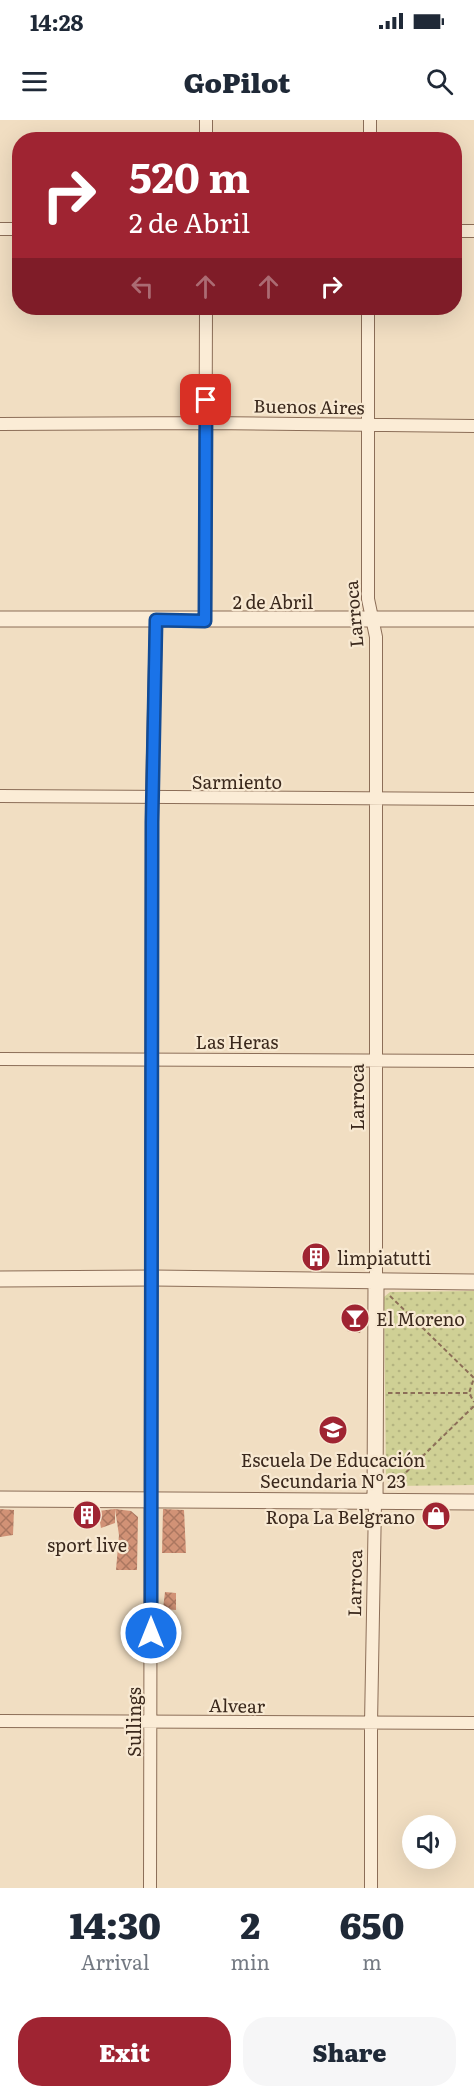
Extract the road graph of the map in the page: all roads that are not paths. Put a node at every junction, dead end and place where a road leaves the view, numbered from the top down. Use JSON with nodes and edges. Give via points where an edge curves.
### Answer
{"nodes":[{"id":1,"x":206,"y":315,"type":"edge"},
{"id":2,"x":368,"y":315,"type":"edge"},
{"id":3,"x":206,"y":423,"type":"junction"},
{"id":4,"x":0,"y":424,"type":"edge"},
{"id":5,"x":367,"y":424,"type":"junction"},
{"id":6,"x":474,"y":426,"type":"edge"},
{"id":7,"x":0,"y":619,"type":"edge"},
{"id":8,"x":372,"y":619,"type":"junction"},
{"id":9,"x":474,"y":619,"type":"edge"},
{"id":10,"x":156,"y":620,"type":"junction"},
{"id":11,"x":205,"y":621,"type":"junction"},
{"id":12,"x":0,"y":796,"type":"edge"},
{"id":13,"x":152,"y":798,"type":"junction"},
{"id":14,"x":474,"y":799,"type":"edge"},
{"id":15,"x":377,"y":800,"type":"junction"},
{"id":16,"x":0,"y":1059,"type":"edge"},
{"id":17,"x":151,"y":1059,"type":"junction"},
{"id":18,"x":376,"y":1060,"type":"junction"},
{"id":19,"x":474,"y":1061,"type":"edge"},
{"id":20,"x":153,"y":1278,"type":"junction"},
{"id":21,"x":0,"y":1279,"type":"edge"},
{"id":22,"x":376,"y":1282,"type":"junction"},
{"id":23,"x":474,"y":1282,"type":"edge"},
{"id":24,"x":0,"y":1499,"type":"edge"},
{"id":25,"x":151,"y":1500,"type":"junction"},
{"id":26,"x":474,"y":1502,"type":"edge"},
{"id":27,"x":375,"y":1503,"type":"junction"},
{"id":28,"x":0,"y":1721,"type":"edge"},
{"id":29,"x":152,"y":1722,"type":"junction"},
{"id":30,"x":371,"y":1724,"type":"junction"},
{"id":31,"x":474,"y":1724,"type":"edge"},
{"id":32,"x":150,"y":1888,"type":"edge"},
{"id":33,"x":371,"y":1888,"type":"edge"}],
"edges":[{"from":1,"to":3,"type":"street"},
{"from":2,"to":5,"type":"street","name":"Larroca"},
{"from":3,"to":4,"type":"street","name":"Buenos Aires"},
{"from":3,"to":5,"type":"street","name":"Buenos Aires"},
{"from":3,"to":11,"type":"street"},
{"from":5,"to":6,"type":"street","name":"Buenos Aires"},
{"from":5,"to":8,"type":"street","name":"Larroca","via":[[368,598]]},
{"from":7,"to":10,"type":"street","name":"2 de Abril"},
{"from":8,"to":9,"type":"street","name":"2 de Abril"},
{"from":8,"to":11,"type":"street","name":"2 de Abril"},
{"from":8,"to":15,"type":"street","name":"Larroca","via":[[376,637]]},
{"from":10,"to":11,"type":"street","name":"2 de Abril"},
{"from":10,"to":13,"type":"street","name":"Sullings"},
{"from":12,"to":13,"type":"street","name":"Sarmiento"},
{"from":13,"to":15,"type":"street","name":"Sarmiento"},
{"from":13,"to":17,"type":"street","name":"Sullings"},
{"from":14,"to":15,"type":"street","name":"Sarmiento"},
{"from":15,"to":18,"type":"street","name":"Larroca"},
{"from":16,"to":17,"type":"street","name":"Las Heras"},
{"from":17,"to":18,"type":"street","name":"Las Heras"},
{"from":17,"to":20,"type":"street","name":"Sullings"},
{"from":18,"to":19,"type":"street","name":"Las Heras"},
{"from":18,"to":22,"type":"street","name":"Larroca"},
{"from":20,"to":21,"type":"street"},
{"from":20,"to":22,"type":"street"},
{"from":20,"to":25,"type":"street","name":"Sullings"},
{"from":22,"to":23,"type":"street"},
{"from":22,"to":27,"type":"street","name":"Larroca"},
{"from":24,"to":25,"type":"street"},
{"from":25,"to":27,"type":"street"},
{"from":25,"to":29,"type":"street","name":"Sullings"},
{"from":26,"to":27,"type":"street"},
{"from":27,"to":30,"type":"street","name":"Larroca"},
{"from":28,"to":29,"type":"street","name":"Alvear"},
{"from":29,"to":30,"type":"street","name":"Alvear"},
{"from":29,"to":32,"type":"street","name":"Sullings"},
{"from":30,"to":31,"type":"street","name":"Alvear"},
{"from":30,"to":33,"type":"street","name":"Larroca"}]}
